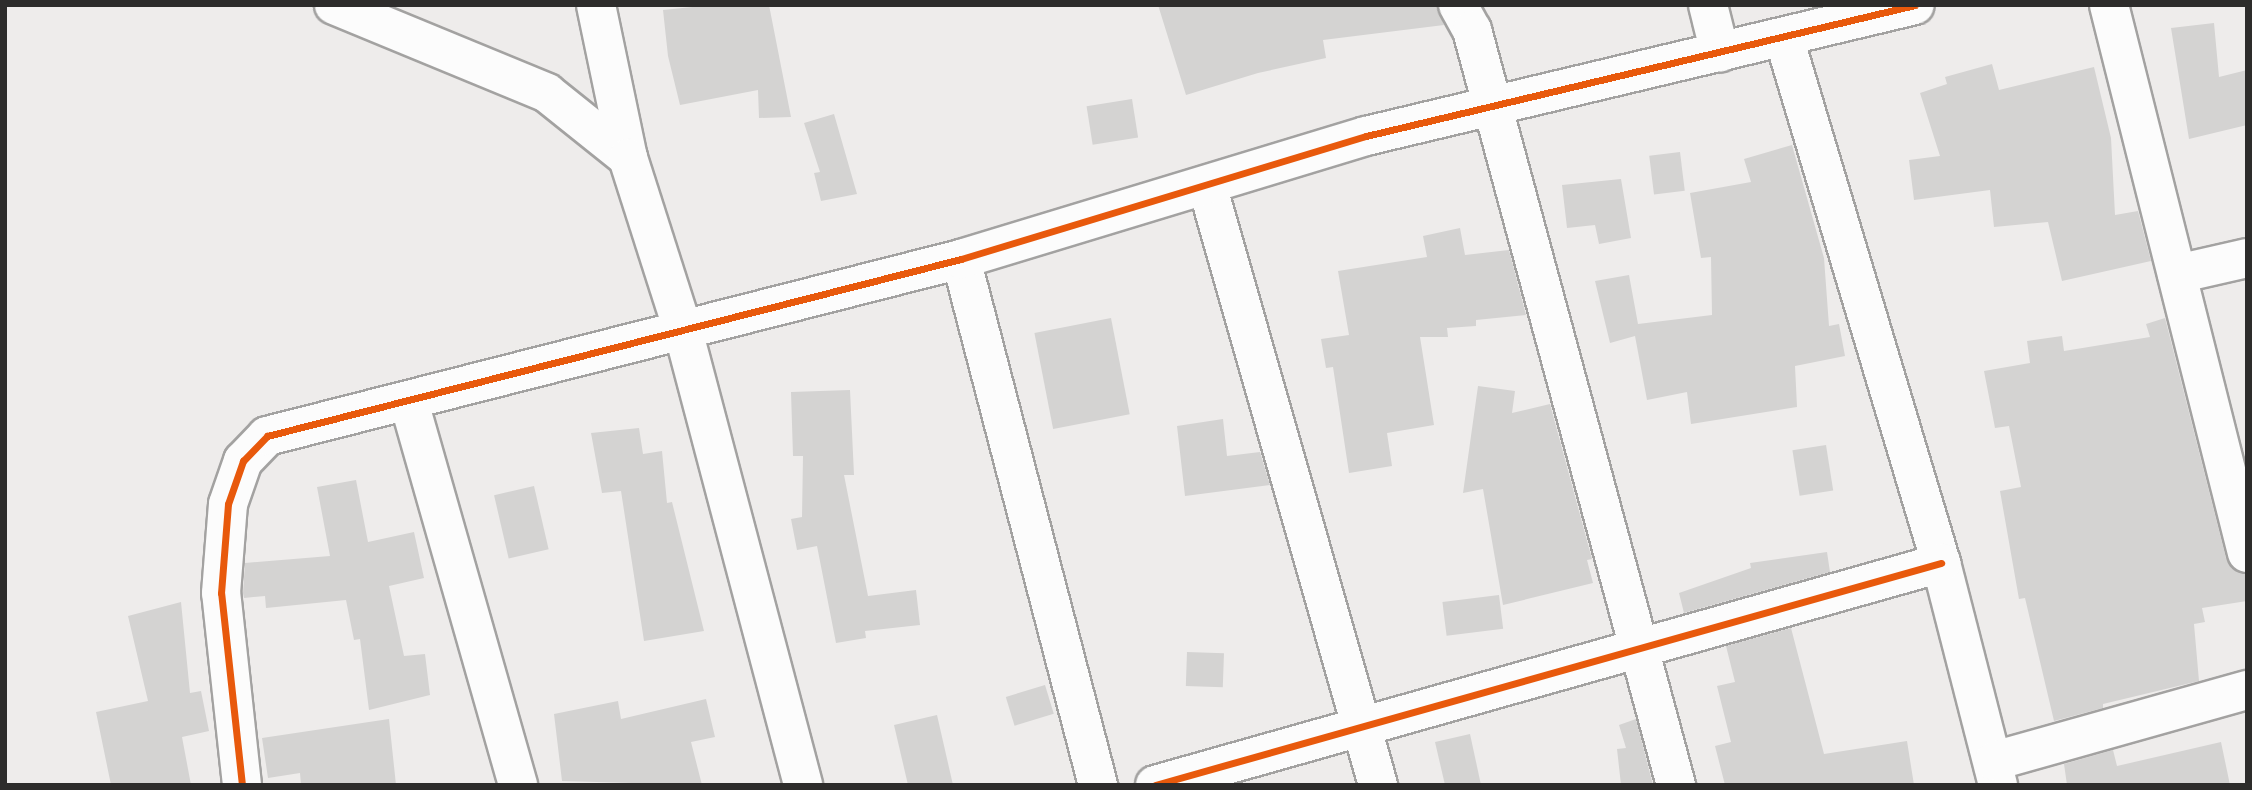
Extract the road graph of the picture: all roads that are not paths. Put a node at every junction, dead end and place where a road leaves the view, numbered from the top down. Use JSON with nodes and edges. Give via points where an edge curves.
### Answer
{"nodes":[{"id":1,"x":334,"y":5,"type":"edge"},
{"id":2,"x":596,"y":5,"type":"edge"},
{"id":3,"x":1458,"y":5,"type":"edge"},
{"id":4,"x":1708,"y":5,"type":"edge"},
{"id":5,"x":1914,"y":5,"type":"edge"},
{"id":6,"x":2109,"y":5,"type":"edge"},
{"id":7,"x":1876,"y":10,"type":"edge"},
{"id":8,"x":1784,"y":38,"type":"junction"},
{"id":9,"x":1720,"y":53,"type":"junction"},
{"id":10,"x":1490,"y":108,"type":"junction"},
{"id":11,"x":628,"y":158,"type":"junction"},
{"id":12,"x":1207,"y":185,"type":"junction"},
{"id":13,"x":2247,"y":258,"type":"edge"},
{"id":14,"x":961,"y":259,"type":"junction"},
{"id":15,"x":2177,"y":274,"type":"junction"},
{"id":16,"x":684,"y":334,"type":"junction"},
{"id":17,"x":409,"y":402,"type":"junction"},
{"id":18,"x":2247,"y":553,"type":"edge"},
{"id":19,"x":1941,"y":563,"type":"junction"},
{"id":20,"x":1641,"y":646,"type":"junction"},
{"id":21,"x":2247,"y":690,"type":"edge"},
{"id":22,"x":1363,"y":723,"type":"junction"},
{"id":23,"x":1996,"y":773,"type":"edge"},
{"id":24,"x":242,"y":785,"type":"edge"},
{"id":25,"x":518,"y":785,"type":"edge"},
{"id":26,"x":803,"y":785,"type":"edge"},
{"id":27,"x":1098,"y":785,"type":"edge"},
{"id":28,"x":1155,"y":785,"type":"edge"},
{"id":29,"x":1378,"y":785,"type":"edge"},
{"id":30,"x":1676,"y":785,"type":"edge"}],
"edges":[{"from":1,"to":11,"type":"street","via":[[547,93]]},
{"from":2,"to":11,"type":"street"},
{"from":3,"to":10,"type":"street","via":[[1472,30]]},
{"from":4,"to":9,"type":"street"},
{"from":5,"to":7,"type":"street"},
{"from":6,"to":15,"type":"street"},
{"from":7,"to":8,"type":"street"},
{"from":8,"to":9,"type":"street"},
{"from":8,"to":19,"type":"street"},
{"from":9,"to":10,"type":"street"},
{"from":10,"to":12,"type":"street","via":[[1366,136]]},
{"from":10,"to":20,"type":"street"},
{"from":11,"to":16,"type":"street"},
{"from":12,"to":14,"type":"street"},
{"from":12,"to":22,"type":"street"},
{"from":13,"to":15,"type":"street"},
{"from":14,"to":16,"type":"street"},
{"from":14,"to":27,"type":"street"},
{"from":15,"to":18,"type":"street"},
{"from":16,"to":17,"type":"street"},
{"from":16,"to":26,"type":"street"},
{"from":17,"to":24,"type":"street","via":[[329,417],[267,436],[243,461],[228,504],[221,593]]},
{"from":17,"to":25,"type":"street"},
{"from":19,"to":20,"type":"street"},
{"from":19,"to":23,"type":"street"},
{"from":20,"to":22,"type":"street"},
{"from":20,"to":30,"type":"street"},
{"from":21,"to":23,"type":"street"},
{"from":22,"to":28,"type":"street"},
{"from":22,"to":29,"type":"street"}]}
